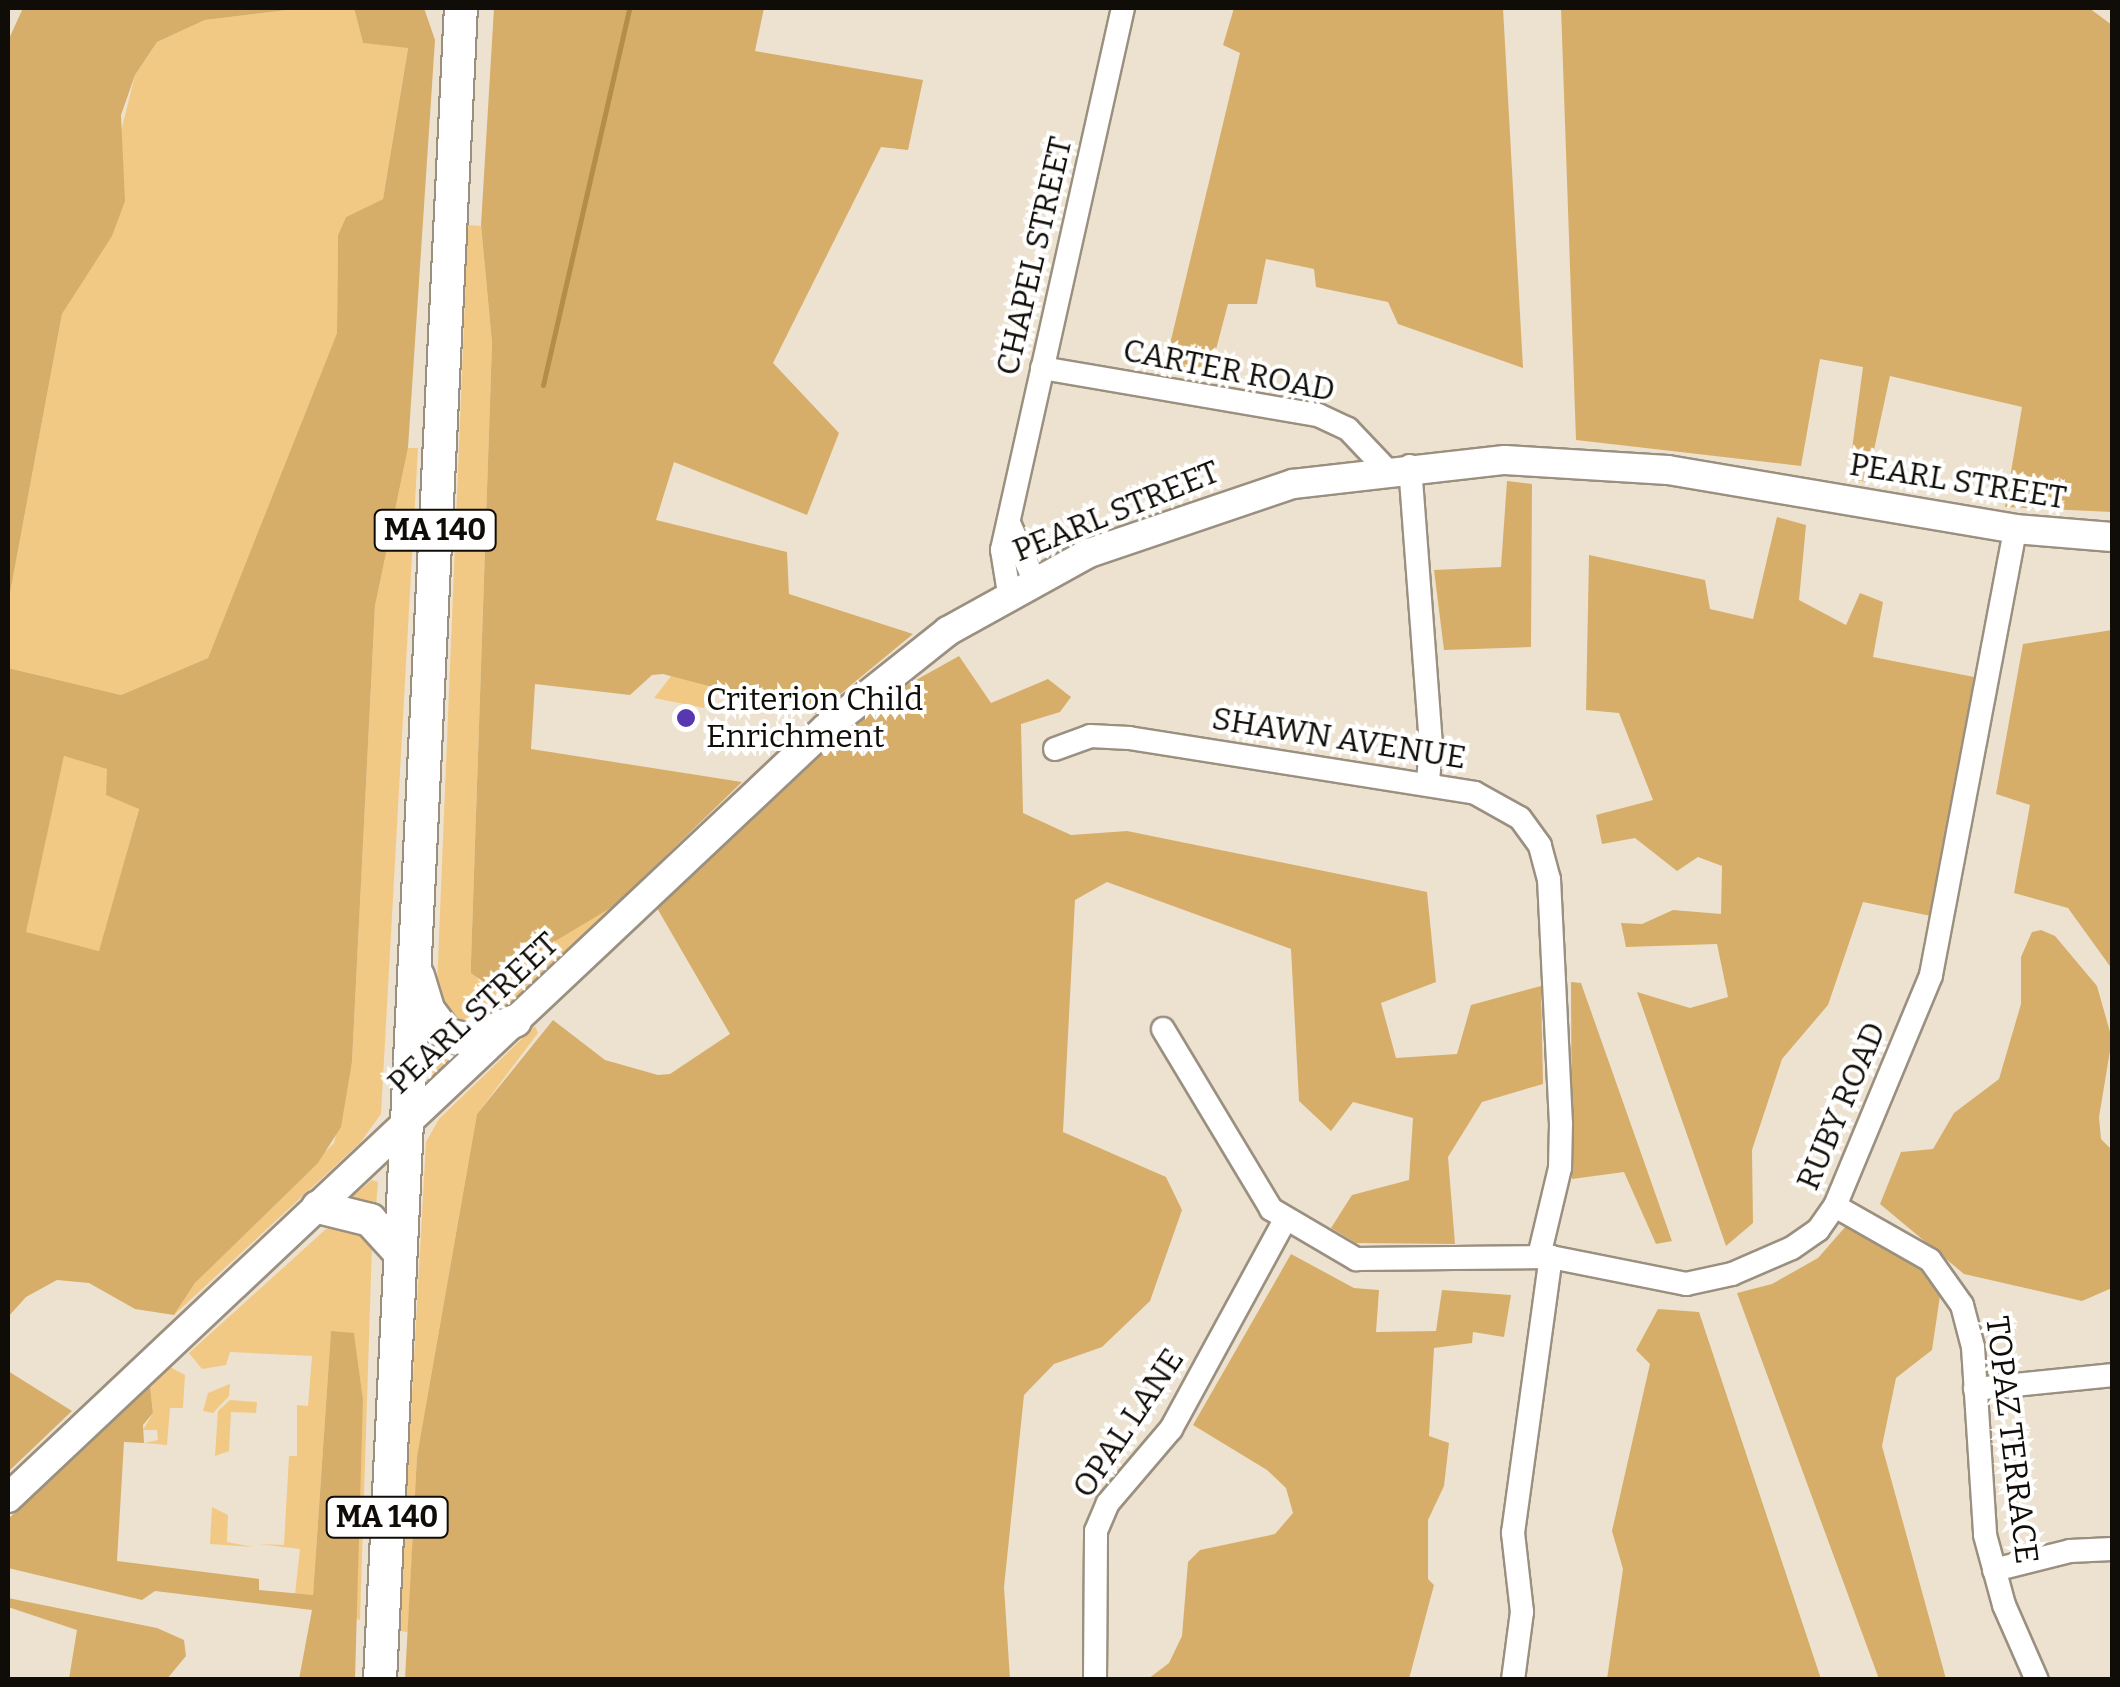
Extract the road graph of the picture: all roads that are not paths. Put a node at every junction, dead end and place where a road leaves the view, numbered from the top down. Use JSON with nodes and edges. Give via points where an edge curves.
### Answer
{"nodes":[{"id":1,"x":460,"y":8,"type":"edge"},
{"id":2,"x":1123,"y":8,"type":"edge"},
{"id":3,"x":1042,"y":368,"type":"junction"},
{"id":4,"x":1398,"y":468,"type":"junction"},
{"id":5,"x":2015,"y":529,"type":"junction"},
{"id":6,"x":2112,"y":537,"type":"edge"},
{"id":7,"x":1022,"y":586,"type":"junction"},
{"id":8,"x":1055,"y":749,"type":"dead end"},
{"id":9,"x":1428,"y":784,"type":"junction"},
{"id":10,"x":413,"y":959,"type":"junction"},
{"id":11,"x":515,"y":1021,"type":"junction"},
{"id":12,"x":1163,"y":1029,"type":"dead end"},
{"id":13,"x":405,"y":1125,"type":"junction"},
{"id":14,"x":318,"y":1206,"type":"junction"},
{"id":15,"x":1835,"y":1206,"type":"junction"},
{"id":16,"x":1285,"y":1220,"type":"junction"},
{"id":17,"x":400,"y":1253,"type":"junction"},
{"id":18,"x":1545,"y":1257,"type":"junction"},
{"id":19,"x":2112,"y":1374,"type":"edge"},
{"id":20,"x":1975,"y":1389,"type":"junction"},
{"id":21,"x":8,"y":1498,"type":"edge"},
{"id":22,"x":2112,"y":1549,"type":"edge"},
{"id":23,"x":1994,"y":1570,"type":"junction"},
{"id":24,"x":380,"y":1680,"type":"edge"},
{"id":25,"x":1095,"y":1680,"type":"edge"},
{"id":26,"x":1513,"y":1680,"type":"edge"},
{"id":27,"x":2037,"y":1680,"type":"edge"}],
"edges":[{"from":1,"to":10,"type":"highway","number":"MA 140"},
{"from":2,"to":3,"type":"street","name":"CHAPEL STREET"},
{"from":3,"to":4,"type":"street","name":"CARTER ROAD","via":[[1318,414]]},
{"from":3,"to":7,"type":"street","name":"CHAPEL STREET","via":[[1000,569]]},
{"from":4,"to":5,"type":"main road","name":"PEARL STREET","via":[[1505,460],[1634,466]]},
{"from":4,"to":7,"type":"main road","name":"PEARL STREET","via":[[1212,507]]},
{"from":4,"to":9,"type":"street","via":[[1431,746]]},
{"from":5,"to":6,"type":"main road","name":"PEARL STREET"},
{"from":5,"to":15,"type":"street","name":"RUBY ROAD","via":[[1935,960]]},
{"from":7,"to":11,"type":"main road","name":"PEARL STREET","via":[[924,648],[826,728]]},
{"from":8,"to":9,"type":"street","name":"SHAWN AVENUE","via":[[1109,735]]},
{"from":9,"to":18,"type":"street","name":"SHAWN AVENUE","via":[[1506,807],[1531,832],[1546,862],[1561,1124]]},
{"from":10,"to":11,"type":"highway","via":[[429,1011],[447,1036],[471,1040]]},
{"from":10,"to":13,"type":"highway","number":"MA 140"},
{"from":11,"to":13,"type":"main road","name":"PEARL STREET"},
{"from":12,"to":16,"type":"street","name":"RUBY ROAD","via":[[1260,1196]]},
{"from":13,"to":14,"type":"main road","name":"PEARL STREET"},
{"from":13,"to":17,"type":"highway","number":"MA 140"},
{"from":14,"to":17,"type":"highway","via":[[370,1220]]},
{"from":14,"to":21,"type":"main road","name":"PEARL STREET"},
{"from":15,"to":18,"type":"street","name":"RUBY ROAD","via":[[1818,1230],[1792,1248],[1698,1283]]},
{"from":15,"to":20,"type":"street","name":"TOPAZ TERRACE","via":[[1900,1239],[1942,1272],[1962,1305]]},
{"from":16,"to":18,"type":"street","name":"RUBY ROAD","via":[[1356,1259]]},
{"from":16,"to":25,"type":"street","name":"OPAL LANE","via":[[1171,1428],[1108,1503],[1096,1531]]},
{"from":17,"to":24,"type":"highway","number":"MA 140"},
{"from":18,"to":26,"type":"street","via":[[1512,1533],[1522,1612]]},
{"from":19,"to":20,"type":"street"},
{"from":20,"to":23,"type":"street","name":"TOPAZ TERRACE","via":[[1985,1535]]},
{"from":22,"to":23,"type":"street","via":[[2070,1551]]},
{"from":23,"to":27,"type":"street","name":"TOPAZ TERRACE"}]}
